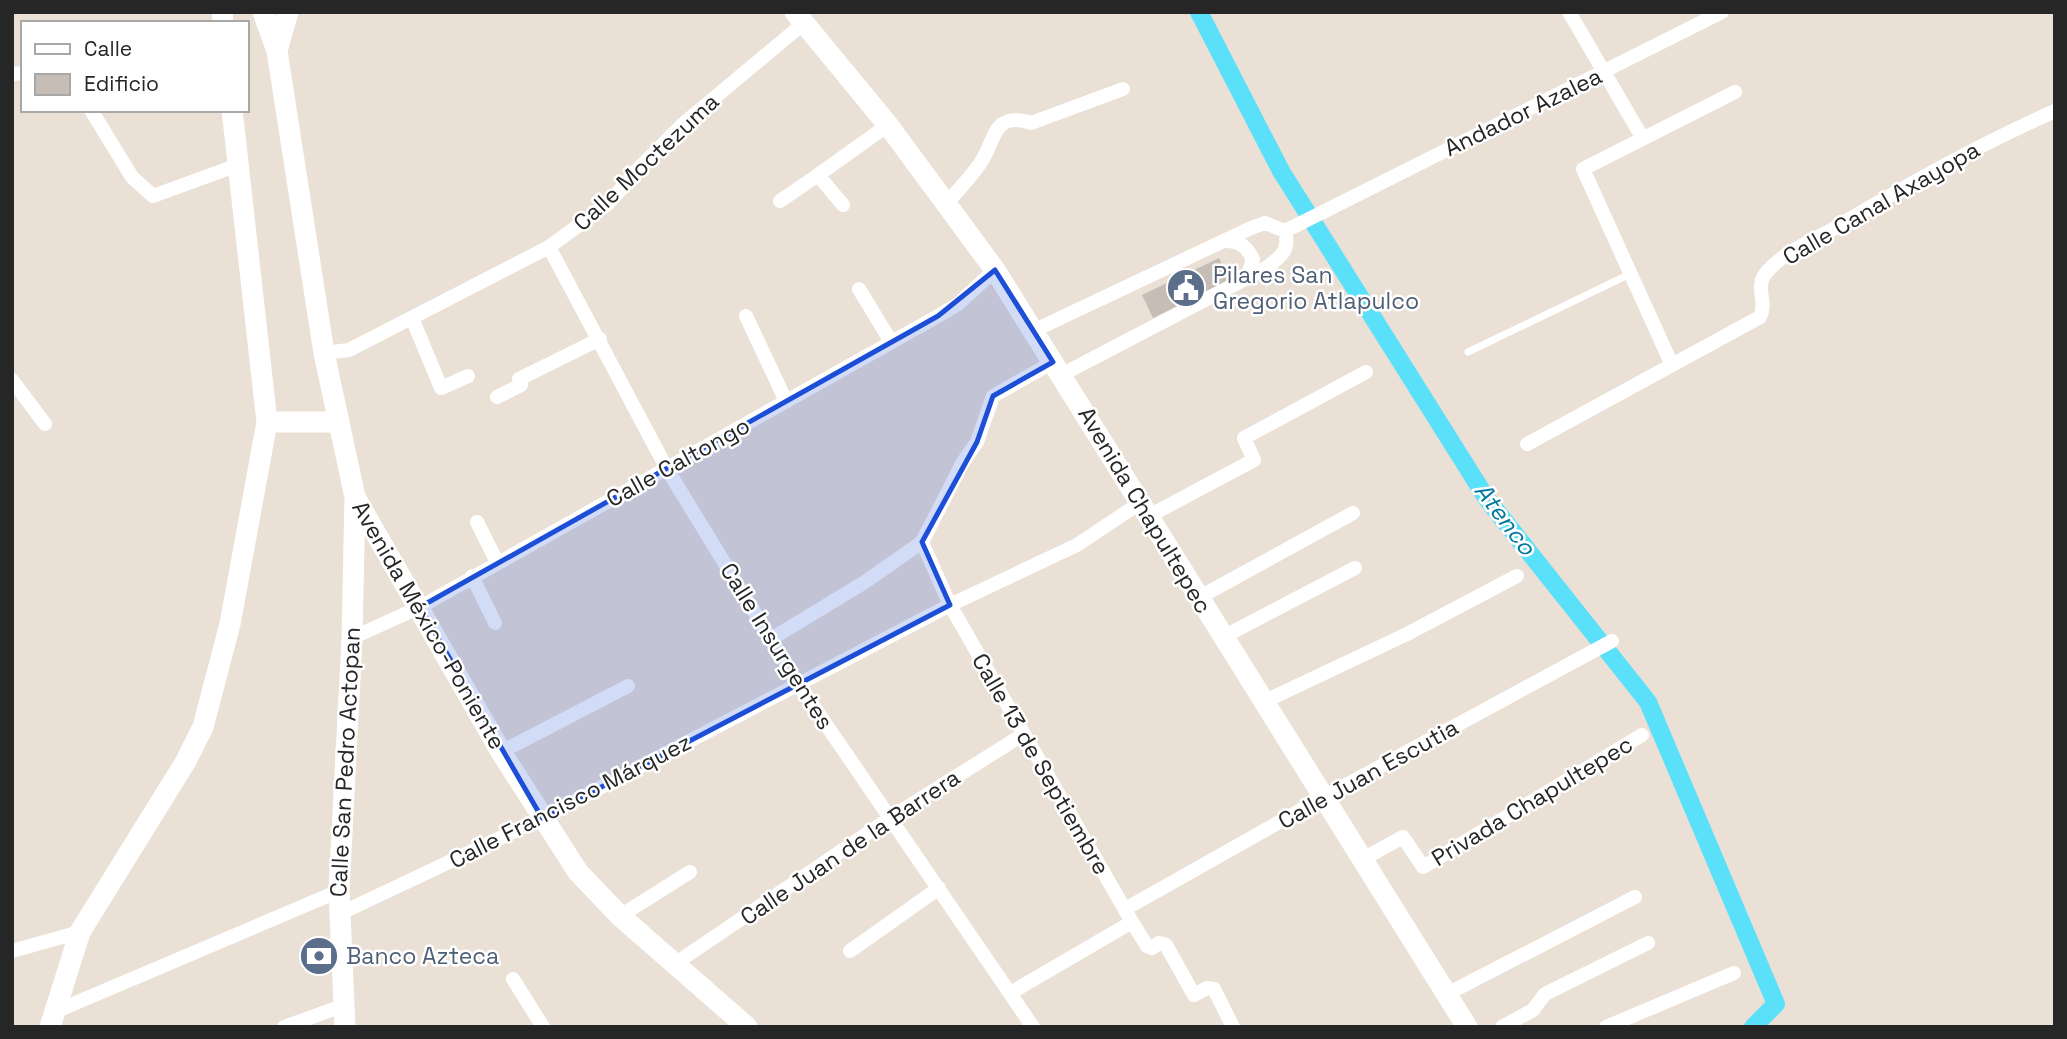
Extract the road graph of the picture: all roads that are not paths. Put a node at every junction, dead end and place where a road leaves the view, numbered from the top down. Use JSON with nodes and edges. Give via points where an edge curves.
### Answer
{"nodes":[{"id":1,"x":263,"y":12,"type":"edge"},
{"id":2,"x":288,"y":12,"type":"edge"},
{"id":3,"x":1569,"y":12,"type":"edge"},
{"id":4,"x":1723,"y":12,"type":"edge"},
{"id":5,"x":799,"y":17,"type":"edge"},
{"id":6,"x":277,"y":51,"type":"junction"},
{"id":7,"x":1603,"y":72,"type":"junction"},
{"id":8,"x":1123,"y":89,"type":"dead end"},
{"id":9,"x":1735,"y":92,"type":"dead end"},
{"id":10,"x":2055,"y":111,"type":"edge"},
{"id":11,"x":92,"y":112,"type":"edge"},
{"id":12,"x":232,"y":112,"type":"edge"},
{"id":13,"x":888,"y":125,"type":"junction"},
{"id":14,"x":1642,"y":137,"type":"junction"},
{"id":15,"x":238,"y":165,"type":"junction"},
{"id":16,"x":818,"y":175,"type":"junction"},
{"id":17,"x":780,"y":201,"type":"dead end"},
{"id":18,"x":947,"y":203,"type":"junction"},
{"id":19,"x":842,"y":205,"type":"dead end"},
{"id":20,"x":1284,"y":231,"type":"junction"},
{"id":21,"x":1224,"y":241,"type":"junction"},
{"id":22,"x":549,"y":247,"type":"junction"},
{"id":23,"x":995,"y":270,"type":"junction"},
{"id":24,"x":1630,"y":274,"type":"junction"},
{"id":25,"x":1247,"y":278,"type":"junction"},
{"id":26,"x":859,"y":289,"type":"dead end"},
{"id":27,"x":746,"y":316,"type":"dead end"},
{"id":28,"x":412,"y":318,"type":"junction"},
{"id":29,"x":1033,"y":331,"type":"junction"},
{"id":30,"x":600,"y":339,"type":"junction"},
{"id":31,"x":890,"y":340,"type":"junction"},
{"id":32,"x":1468,"y":352,"type":"dead end"},
{"id":33,"x":324,"y":353,"type":"junction"},
{"id":34,"x":1672,"y":365,"type":"junction"},
{"id":35,"x":1058,"y":368,"type":"junction"},
{"id":36,"x":1366,"y":372,"type":"dead end"},
{"id":37,"x":468,"y":376,"type":"dead end"},
{"id":38,"x":12,"y":380,"type":"edge"},
{"id":39,"x":497,"y":397,"type":"dead end"},
{"id":40,"x":786,"y":401,"type":"junction"},
{"id":41,"x":267,"y":422,"type":"junction"},
{"id":42,"x":337,"y":422,"type":"junction"},
{"id":43,"x":45,"y":424,"type":"dead end"},
{"id":44,"x":1527,"y":444,"type":"dead end"},
{"id":45,"x":667,"y":468,"type":"junction"},
{"id":46,"x":355,"y":497,"type":"junction"},
{"id":47,"x":1145,"y":509,"type":"junction"},
{"id":48,"x":1353,"y":513,"type":"dead end"},
{"id":49,"x":477,"y":522,"type":"dead end"},
{"id":50,"x":922,"y":542,"type":"junction"},
{"id":51,"x":497,"y":562,"type":"junction"},
{"id":52,"x":1355,"y":568,"type":"dead end"},
{"id":53,"x":472,"y":576,"type":"junction"},
{"id":54,"x":1517,"y":576,"type":"dead end"},
{"id":55,"x":1198,"y":598,"type":"junction"},
{"id":56,"x":950,"y":606,"type":"junction"},
{"id":57,"x":420,"y":607,"type":"junction"},
{"id":58,"x":495,"y":623,"type":"dead end"},
{"id":59,"x":1223,"y":637,"type":"junction"},
{"id":60,"x":352,"y":638,"type":"junction"},
{"id":61,"x":771,"y":639,"type":"junction"},
{"id":62,"x":1612,"y":641,"type":"dead end"},
{"id":63,"x":799,"y":685,"type":"junction"},
{"id":64,"x":628,"y":686,"type":"dead end"},
{"id":65,"x":1263,"y":702,"type":"junction"},
{"id":66,"x":1024,"y":734,"type":"junction"},
{"id":67,"x":1642,"y":735,"type":"dead end"},
{"id":68,"x":501,"y":752,"type":"junction"},
{"id":69,"x":1322,"y":797,"type":"junction"},
{"id":70,"x":542,"y":818,"type":"junction"},
{"id":71,"x":890,"y":818,"type":"junction"},
{"id":72,"x":1361,"y":860,"type":"junction"},
{"id":73,"x":690,"y":872,"type":"dead end"},
{"id":74,"x":939,"y":888,"type":"junction"},
{"id":75,"x":339,"y":891,"type":"junction"},
{"id":76,"x":1635,"y":897,"type":"dead end"},
{"id":77,"x":339,"y":914,"type":"junction"},
{"id":78,"x":620,"y":916,"type":"junction"},
{"id":79,"x":1129,"y":916,"type":"junction"},
{"id":80,"x":80,"y":932,"type":"junction"},
{"id":81,"x":1648,"y":943,"type":"dead end"},
{"id":82,"x":12,"y":951,"type":"edge"},
{"id":83,"x":850,"y":951,"type":"dead end"},
{"id":84,"x":677,"y":963,"type":"junction"},
{"id":85,"x":1734,"y":973,"type":"dead end"},
{"id":86,"x":513,"y":979,"type":"dead end"},
{"id":87,"x":1012,"y":992,"type":"junction"},
{"id":88,"x":1446,"y":995,"type":"junction"},
{"id":89,"x":345,"y":1016,"type":"edge"},
{"id":90,"x":51,"y":1020,"type":"edge"},
{"id":91,"x":284,"y":1027,"type":"edge"},
{"id":92,"x":543,"y":1027,"type":"edge"},
{"id":93,"x":747,"y":1027,"type":"edge"},
{"id":94,"x":1033,"y":1027,"type":"edge"},
{"id":95,"x":1233,"y":1027,"type":"edge"},
{"id":96,"x":1467,"y":1027,"type":"edge"},
{"id":97,"x":1502,"y":1027,"type":"edge"},
{"id":98,"x":1606,"y":1027,"type":"edge"}],
"edges":[{"from":1,"to":6,"type":"main road","name":"Avenida México-Poniente"},
{"from":2,"to":6,"type":"main road","name":"Avenida México-Poniente"},
{"from":3,"to":7,"type":"street"},
{"from":4,"to":7,"type":"street","name":"Andador Azalea"},
{"from":5,"to":13,"type":"main road","name":"Avenida Chapultepec"},
{"from":5,"to":22,"type":"street","name":"Calle Moctezuma","via":[[683,124],[609,203]]},
{"from":6,"to":33,"type":"main road","name":"Avenida México-Poniente"},
{"from":7,"to":14,"type":"street"},
{"from":7,"to":20,"type":"street","name":"Andador Azalea"},
{"from":8,"to":18,"type":"street","via":[[1031,123],[1017,118],[1004,122],[992,135],[981,163]]},
{"from":9,"to":14,"type":"street"},
{"from":10,"to":34,"type":"street","name":"Calle Canal Axayopa","via":[[2005,133],[1792,251],[1764,274],[1760,317]]},
{"from":11,"to":15,"type":"street","via":[[132,177],[153,196]]},
{"from":12,"to":15,"type":"main road"},
{"from":13,"to":16,"type":"street"},
{"from":13,"to":18,"type":"main road","name":"Avenida Chapultepec"},
{"from":14,"to":24,"type":"street","via":[[1583,169]]},
{"from":15,"to":41,"type":"main road"},
{"from":16,"to":17,"type":"street"},
{"from":16,"to":19,"type":"street"},
{"from":18,"to":23,"type":"main road","name":"Avenida Chapultepec"},
{"from":20,"to":21,"type":"street","via":[[1265,223]]},
{"from":20,"to":25,"type":"street","via":[[1285,252]]},
{"from":21,"to":25,"type":"street","via":[[1238,241],[1248,249],[1253,259]]},
{"from":21,"to":29,"type":"street"},
{"from":22,"to":28,"type":"street","name":"Calle Moctezuma"},
{"from":22,"to":30,"type":"street","name":"Calle Insurgentes"},
{"from":23,"to":29,"type":"main road","name":"Avenida Chapultepec"},
{"from":23,"to":31,"type":"street","name":"Calle Caltongo","via":[[958,304]]},
{"from":24,"to":32,"type":"lane"},
{"from":24,"to":34,"type":"street"},
{"from":25,"to":35,"type":"street"},
{"from":26,"to":31,"type":"street"},
{"from":27,"to":40,"type":"street"},
{"from":28,"to":33,"type":"street","name":"Calle Moctezuma","via":[[349,350]]},
{"from":28,"to":37,"type":"street","via":[[440,388]]},
{"from":29,"to":35,"type":"main road","name":"Avenida Chapultepec"},
{"from":30,"to":39,"type":"street","via":[[519,379],[521,385]]},
{"from":30,"to":45,"type":"street","name":"Calle Insurgentes"},
{"from":31,"to":40,"type":"street","name":"Calle Caltongo"},
{"from":33,"to":42,"type":"main road","name":"Avenida México-Poniente"},
{"from":34,"to":44,"type":"street","name":"Calle Canal Axayopa"},
{"from":35,"to":47,"type":"main road","name":"Avenida Chapultepec"},
{"from":35,"to":50,"type":"street","via":[[993,396],[977,442]]},
{"from":36,"to":47,"type":"street","via":[[1244,438],[1254,460]]},
{"from":38,"to":43,"type":"street"},
{"from":40,"to":45,"type":"street","name":"Calle Caltongo"},
{"from":41,"to":42,"type":"main road"},
{"from":41,"to":80,"type":"main road","via":[[230,624],[203,727]]},
{"from":42,"to":46,"type":"main road","name":"Avenida México-Poniente"},
{"from":45,"to":51,"type":"street","name":"Calle Caltongo"},
{"from":45,"to":61,"type":"street","name":"Calle Insurgentes"},
{"from":46,"to":57,"type":"main road","name":"Avenida México-Poniente"},
{"from":46,"to":60,"type":"main road","name":"Calle San Pedro Actopan"},
{"from":47,"to":55,"type":"main road","name":"Avenida Chapultepec"},
{"from":47,"to":56,"type":"street"},
{"from":48,"to":55,"type":"street"},
{"from":49,"to":51,"type":"street"},
{"from":50,"to":56,"type":"street","name":"Calle 13 de Septiembre"},
{"from":50,"to":61,"type":"street"},
{"from":51,"to":53,"type":"street","name":"Calle Caltongo"},
{"from":52,"to":59,"type":"street"},
{"from":53,"to":57,"type":"street","name":"Calle Caltongo"},
{"from":53,"to":58,"type":"street"},
{"from":54,"to":65,"type":"street"},
{"from":55,"to":59,"type":"main road","name":"Avenida Chapultepec"},
{"from":56,"to":63,"type":"street"},
{"from":56,"to":66,"type":"street","name":"Calle 13 de Septiembre"},
{"from":57,"to":60,"type":"street","name":"Calle Caltongo"},
{"from":57,"to":68,"type":"main road","name":"Avenida México-Poniente"},
{"from":59,"to":65,"type":"main road","name":"Avenida Chapultepec"},
{"from":60,"to":75,"type":"main road","name":"Calle San Pedro Actopan"},
{"from":61,"to":63,"type":"street","name":"Calle Insurgentes"},
{"from":62,"to":69,"type":"street","name":"Calle Juan Escutia"},
{"from":63,"to":70,"type":"street","name":"Calle Francisco Márquez"},
{"from":63,"to":71,"type":"street","name":"Calle Insurgentes"},
{"from":64,"to":68,"type":"street"},
{"from":65,"to":69,"type":"main road","name":"Avenida Chapultepec"},
{"from":66,"to":71,"type":"street","name":"Calle Juan de la Barrera"},
{"from":66,"to":79,"type":"street","name":"Calle 13 de Septiembre"},
{"from":67,"to":72,"type":"street","name":"Privada Chapultepec","via":[[1423,866],[1403,837]]},
{"from":68,"to":70,"type":"main road","name":"Avenida México-Poniente"},
{"from":69,"to":72,"type":"main road","name":"Avenida Chapultepec"},
{"from":69,"to":79,"type":"street","name":"Calle Juan Escutia"},
{"from":70,"to":77,"type":"street","name":"Calle Francisco Márquez"},
{"from":70,"to":78,"type":"main road","name":"Avenida México-Poniente","via":[[578,872]]},
{"from":71,"to":74,"type":"street","name":"Calle Insurgentes"},
{"from":71,"to":84,"type":"street","name":"Calle Juan de la Barrera"},
{"from":72,"to":88,"type":"main road","name":"Avenida Chapultepec"},
{"from":73,"to":78,"type":"street"},
{"from":74,"to":83,"type":"street"},
{"from":74,"to":87,"type":"street","name":"Calle Insurgentes"},
{"from":75,"to":77,"type":"main road","name":"Calle San Pedro Actopan"},
{"from":75,"to":90,"type":"street"},
{"from":76,"to":88,"type":"street"},
{"from":77,"to":89,"type":"main road","name":"Calle San Pedro Actopan"},
{"from":78,"to":84,"type":"main road","name":"Avenida México-Poniente"},
{"from":79,"to":87,"type":"street"},
{"from":79,"to":95,"type":"street","name":"Calle 13 de Septiembre","via":[[1149,948],[1166,945],[1194,995],[1214,989]]},
{"from":80,"to":82,"type":"street"},
{"from":80,"to":90,"type":"main road"},
{"from":81,"to":97,"type":"street","via":[[1545,994],[1533,1010]]},
{"from":84,"to":93,"type":"main road","name":"Avenida México-Poniente"},
{"from":85,"to":98,"type":"street"},
{"from":86,"to":92,"type":"street"},
{"from":87,"to":94,"type":"street","name":"Calle Insurgentes"},
{"from":88,"to":96,"type":"main road","name":"Avenida Chapultepec"},
{"from":89,"to":91,"type":"street"}]}
